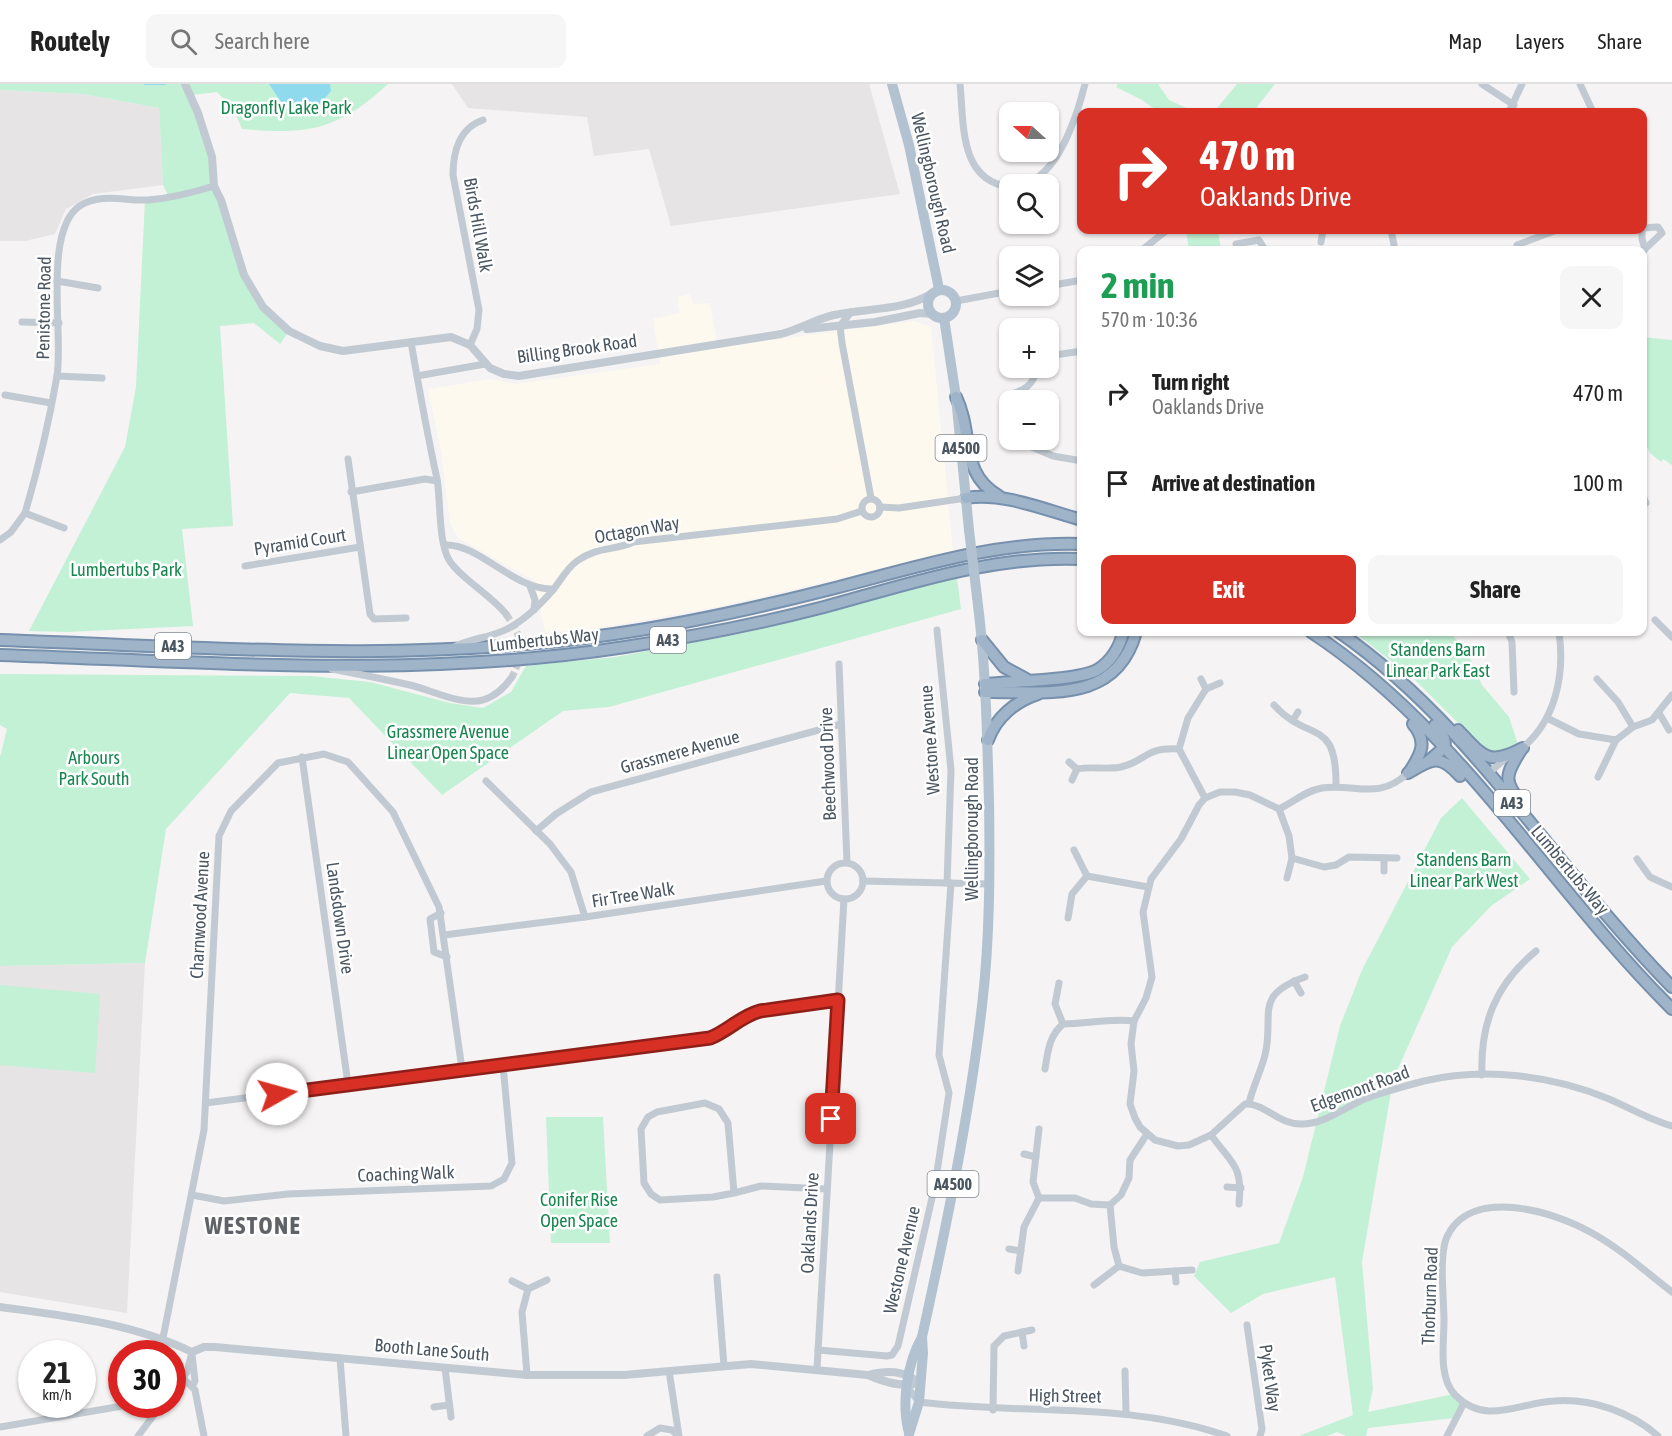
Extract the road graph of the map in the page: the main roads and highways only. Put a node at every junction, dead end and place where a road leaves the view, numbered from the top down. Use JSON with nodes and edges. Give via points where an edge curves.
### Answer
{"nodes":[{"id":1,"x":892,"y":84,"type":"edge"},
{"id":2,"x":935,"y":292,"type":"junction"},
{"id":3,"x":944,"y":318,"type":"junction"},
{"id":4,"x":956,"y":397,"type":"junction"},
{"id":5,"x":966,"y":498,"type":"junction"},
{"id":6,"x":1003,"y":498,"type":"junction"},
{"id":7,"x":1077,"y":519,"type":"edge"},
{"id":8,"x":1077,"y":543,"type":"edge"},
{"id":9,"x":1077,"y":559,"type":"edge"},
{"id":10,"x":1015,"y":561,"type":"junction"},
{"id":11,"x":1077,"y":565,"type":"edge"},
{"id":12,"x":1122,"y":636,"type":"edge"},
{"id":13,"x":1134,"y":636,"type":"edge"},
{"id":14,"x":1316,"y":636,"type":"edge"},
{"id":15,"x":1345,"y":636,"type":"edge"},
{"id":16,"x":0,"y":640,"type":"edge"},
{"id":17,"x":982,"y":640,"type":"junction"},
{"id":18,"x":1358,"y":645,"type":"junction"},
{"id":19,"x":0,"y":655,"type":"edge"},
{"id":20,"x":1028,"y":679,"type":"junction"},
{"id":21,"x":1403,"y":683,"type":"junction"},
{"id":22,"x":985,"y":688,"type":"junction"},
{"id":23,"x":1047,"y":691,"type":"junction"},
{"id":24,"x":1398,"y":702,"type":"junction"},
{"id":25,"x":988,"y":740,"type":"junction"},
{"id":26,"x":1444,"y":748,"type":"junction"},
{"id":27,"x":1427,"y":762,"type":"junction"},
{"id":28,"x":1488,"y":774,"type":"junction"},
{"id":29,"x":1504,"y":817,"type":"junction"},
{"id":30,"x":1551,"y":849,"type":"junction"},
{"id":31,"x":1559,"y":883,"type":"junction"},
{"id":32,"x":1649,"y":986,"type":"junction"},
{"id":33,"x":1672,"y":987,"type":"edge"},
{"id":34,"x":1672,"y":1009,"type":"edge"},
{"id":35,"x":1672,"y":1017,"type":"edge"},
{"id":36,"x":922,"y":1337,"type":"junction"},
{"id":37,"x":909,"y":1434,"type":"edge"}],
"edges":[{"from":1,"to":2,"type":"main road","name":"Wellingborough Road","via":[[909,145]]},
{"from":2,"to":3,"type":"main road","via":[[928,304],[932,314]]},
{"from":2,"to":3,"type":"main road","via":[[950,292],[956,301],[952,314]]},
{"from":3,"to":4,"type":"main road","name":"Wellingborough Road","number":"A4500"},
{"from":4,"to":5,"type":"main road","name":"Wellingborough Road","number":"A4500"},
{"from":4,"to":6,"type":"highway","via":[[964,414],[973,470],[985,488]]},
{"from":5,"to":6,"type":"highway"},
{"from":5,"to":17,"type":"main road","name":"Wellingborough Road","number":"A4500","bridge":true},
{"from":6,"to":7,"type":"highway"},
{"from":8,"to":16,"type":"highway","name":"Lumbertubs Way","number":"A43","via":[[992,549],[727,614],[529,644],[313,650]]},
{"from":9,"to":10,"type":"highway","name":"Lumbertubs Way","number":"A43"},
{"from":10,"to":11,"type":"highway"},
{"from":10,"to":19,"type":"highway","name":"Lumbertubs Way","number":"A43","via":[[944,573],[745,626],[622,648],[482,663],[314,666]]},
{"from":12,"to":20,"type":"highway","via":[[1116,651],[1098,669],[1085,674]]},
{"from":13,"to":23,"type":"highway","via":[[1124,662],[1111,676],[1094,685]]},
{"from":14,"to":24,"type":"highway","name":"Lumbertubs Way","number":"A43"},
{"from":15,"to":18,"type":"highway","name":"Lumbertubs Way","number":"A43"},
{"from":17,"to":20,"type":"highway","via":[[1004,667]]},
{"from":17,"to":22,"type":"main road","name":"Wellingborough Road","number":"A4500"},
{"from":18,"to":21,"type":"highway","name":"Lumbertubs Way","number":"A43"},
{"from":18,"to":26,"type":"highway","via":[[1373,666],[1442,732],[1446,739]]},
{"from":20,"to":22,"type":"highway"},
{"from":21,"to":28,"type":"highway","name":"Lumbertubs Way","number":"A43"},
{"from":21,"to":30,"type":"highway","via":[[1432,703],[1483,756],[1496,760],[1523,748],[1508,771],[1509,786],[1540,825]]},
{"from":22,"to":23,"type":"highway"},
{"from":22,"to":25,"type":"main road","name":"Wellingborough Road","number":"A4500"},
{"from":23,"to":25,"type":"highway","via":[[1017,703],[996,724]]},
{"from":24,"to":26,"type":"highway","name":"Lumbertubs Way","number":"A43"},
{"from":24,"to":27,"type":"highway","via":[[1423,743],[1408,773]]},
{"from":25,"to":36,"type":"main road","name":"Wellingborough Road","number":"A4500","via":[[989,884],[983,994],[973,1079]]},
{"from":26,"to":27,"type":"highway"},
{"from":26,"to":29,"type":"highway","name":"Lumbertubs Way","number":"A43"},
{"from":27,"to":29,"type":"highway","via":[[1443,761]]},
{"from":28,"to":30,"type":"highway","name":"Lumbertubs Way","number":"A43"},
{"from":28,"to":31,"type":"highway","via":[[1484,783],[1550,862]]},
{"from":29,"to":31,"type":"highway","name":"Lumbertubs Way","number":"A43"},
{"from":30,"to":33,"type":"highway","name":"Lumbertubs Way","number":"A43"},
{"from":31,"to":32,"type":"highway","name":"Lumbertubs Way","number":"A43"},
{"from":32,"to":34,"type":"highway","name":"Lumbertubs Way","number":"A43"},
{"from":32,"to":35,"type":"highway","via":[[1653,998]]},
{"from":36,"to":37,"type":"main road","name":"Wellingborough Road","number":"A4500","via":[[919,1402]]},
{"from":36,"to":37,"type":"main road","name":"Wellingborough Road","number":"A4500","via":[[914,1351],[907,1387]]}]}
